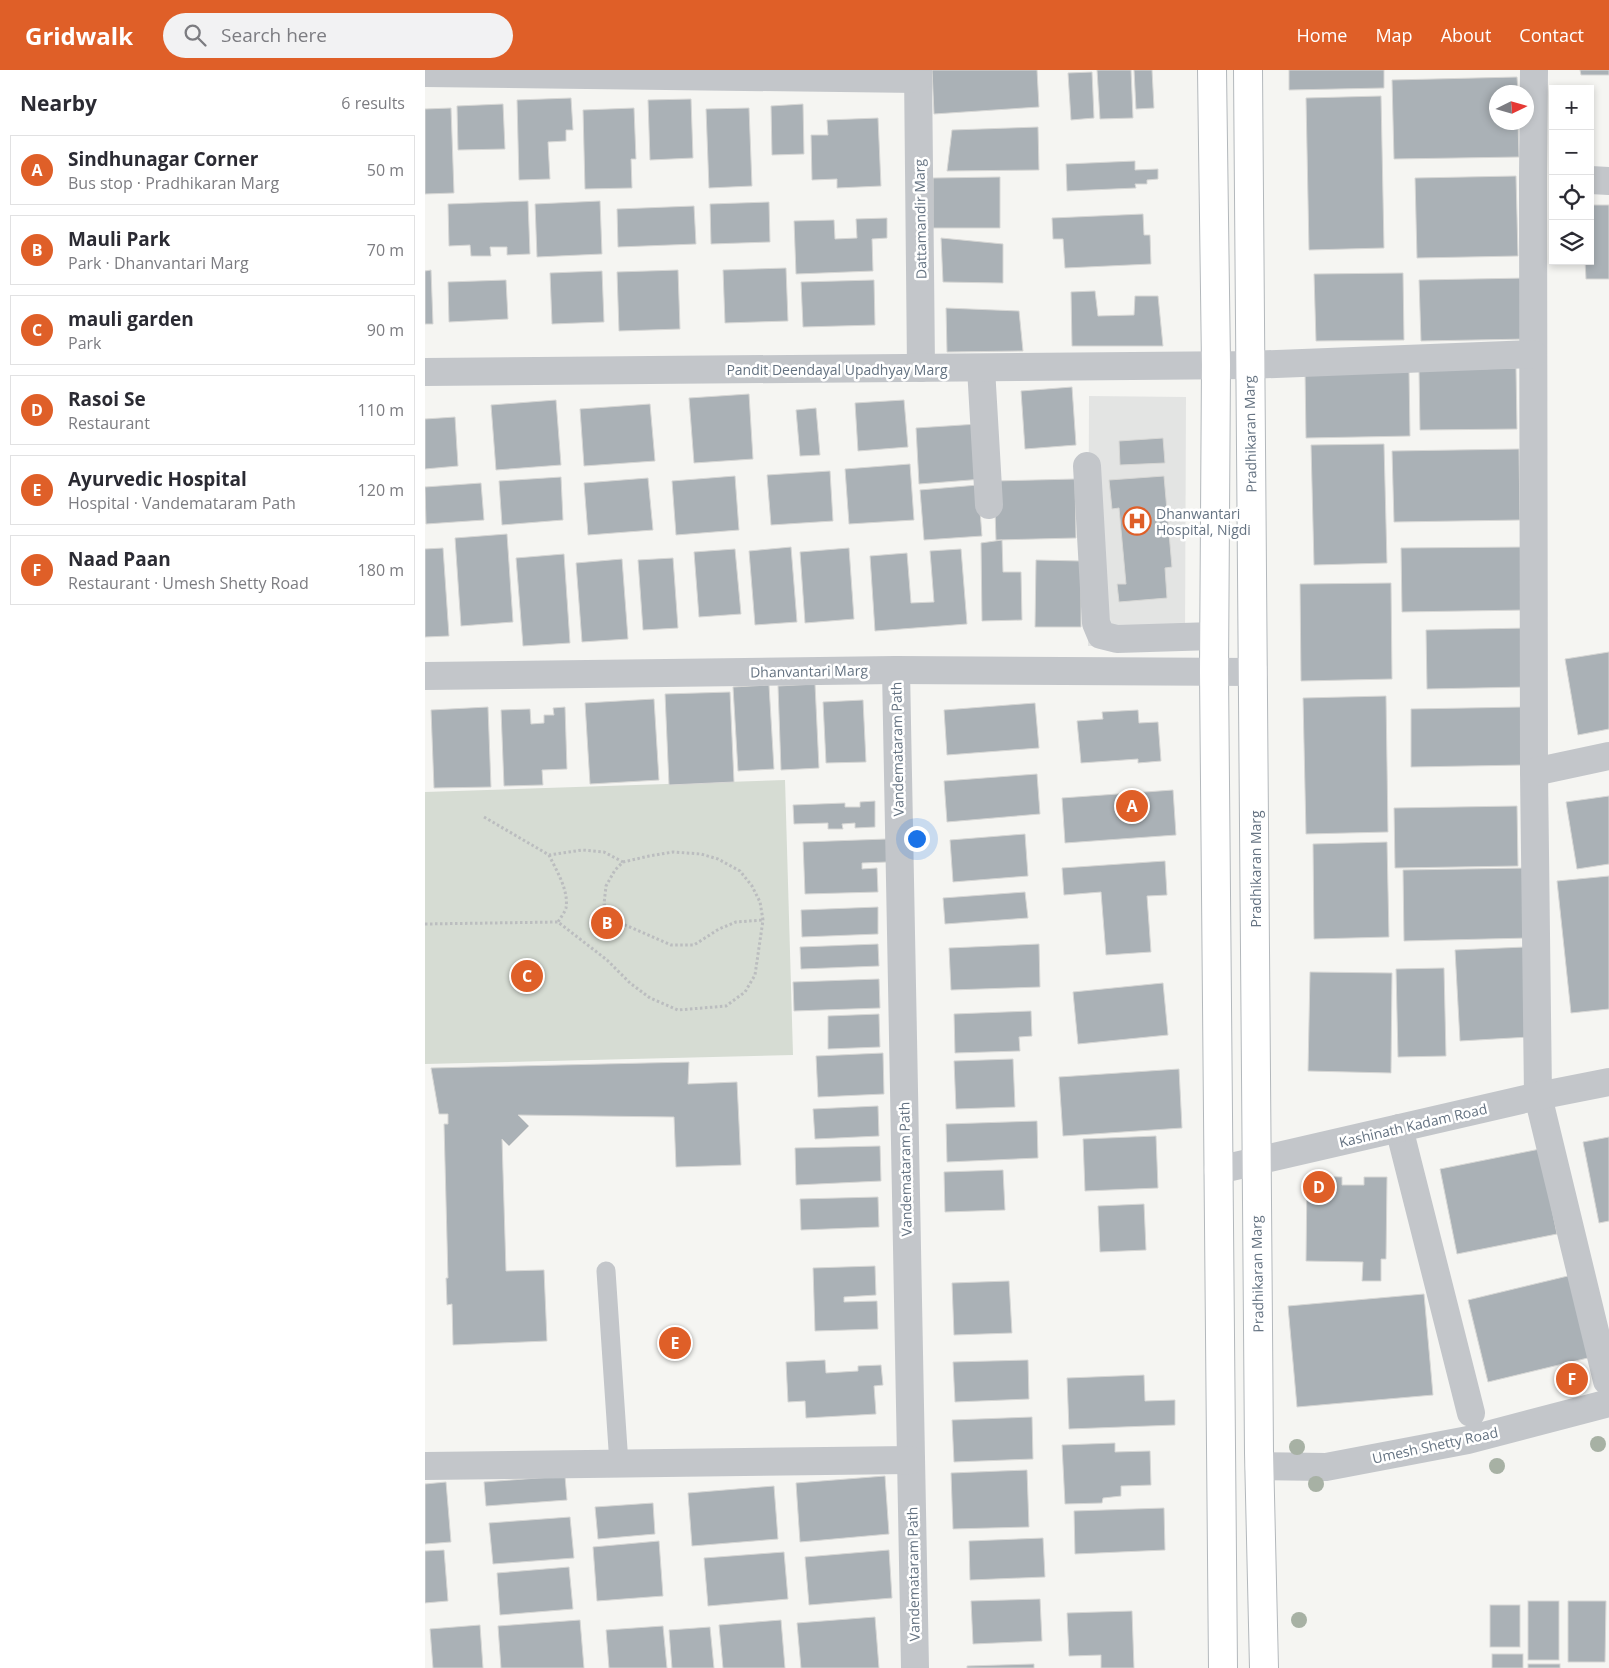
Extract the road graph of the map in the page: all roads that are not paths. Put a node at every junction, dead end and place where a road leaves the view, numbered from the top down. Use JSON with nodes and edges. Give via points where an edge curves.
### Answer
{"nodes":[{"id":1,"x":1213,"y":70,"type":"edge"},
{"id":2,"x":1248,"y":70,"type":"edge"},
{"id":3,"x":1534,"y":70,"type":"edge"},
{"id":4,"x":425,"y":73,"type":"edge"},
{"id":5,"x":638,"y":73,"type":"edge"},
{"id":6,"x":918,"y":75,"type":"edge"},
{"id":7,"x":1543,"y":179,"type":"edge"},
{"id":8,"x":1594,"y":180,"type":"edge"},
{"id":9,"x":1609,"y":180,"type":"edge"},
{"id":10,"x":1533,"y":354,"type":"junction"},
{"id":11,"x":1216,"y":365,"type":"junction"},
{"id":12,"x":1249,"y":365,"type":"junction"},
{"id":13,"x":921,"y":368,"type":"junction"},
{"id":14,"x":981,"y":368,"type":"junction"},
{"id":15,"x":425,"y":372,"type":"edge"},
{"id":16,"x":1087,"y":466,"type":"dead end"},
{"id":17,"x":989,"y":505,"type":"dead end"},
{"id":18,"x":1214,"y":636,"type":"junction"},
{"id":19,"x":895,"y":670,"type":"junction"},
{"id":20,"x":1213,"y":672,"type":"junction"},
{"id":21,"x":1254,"y":672,"type":"junction"},
{"id":22,"x":425,"y":676,"type":"edge"},
{"id":23,"x":1609,"y":756,"type":"edge"},
{"id":24,"x":1534,"y":772,"type":"junction"},
{"id":25,"x":1609,"y":1082,"type":"edge"},
{"id":26,"x":1538,"y":1096,"type":"junction"},
{"id":27,"x":1399,"y":1128,"type":"junction"},
{"id":28,"x":1256,"y":1162,"type":"junction"},
{"id":29,"x":1218,"y":1170,"type":"junction"},
{"id":30,"x":606,"y":1271,"type":"dead end"},
{"id":31,"x":1608,"y":1392,"type":"edge"},
{"id":32,"x":1471,"y":1413,"type":"dead end"},
{"id":33,"x":911,"y":1460,"type":"junction"},
{"id":34,"x":619,"y":1464,"type":"junction"},
{"id":35,"x":425,"y":1466,"type":"edge"},
{"id":36,"x":1259,"y":1466,"type":"junction"},
{"id":37,"x":915,"y":1668,"type":"edge"},
{"id":38,"x":1223,"y":1668,"type":"edge"},
{"id":39,"x":1264,"y":1668,"type":"edge"}],
"edges":[{"from":1,"to":11,"type":"street"},
{"from":2,"to":12,"type":"street","name":"Pradhikaran Marg"},
{"from":3,"to":7,"type":"street"},
{"from":4,"to":5,"type":"street"},
{"from":5,"to":6,"type":"street"},
{"from":6,"to":13,"type":"street","name":"Dattamandir Marg"},
{"from":7,"to":10,"type":"street"},
{"from":8,"to":9,"type":"street"},
{"from":10,"to":12,"type":"street","name":"Pandit Deendayal Upadhyay Marg"},
{"from":10,"to":24,"type":"street"},
{"from":11,"to":12,"type":"street","name":"Pandit Deendayal Upadhyay Marg"},
{"from":11,"to":14,"type":"street","name":"Pandit Deendayal Upadhyay Marg"},
{"from":11,"to":18,"type":"street"},
{"from":12,"to":21,"type":"street","name":"Pradhikaran Marg"},
{"from":13,"to":14,"type":"street","name":"Pandit Deendayal Upadhyay Marg"},
{"from":13,"to":15,"type":"street","name":"Pandit Deendayal Upadhyay Marg"},
{"from":14,"to":17,"type":"street"},
{"from":16,"to":18,"type":"street","via":[[1096,623],[1101,634],[1117,639]]},
{"from":18,"to":20,"type":"street"},
{"from":19,"to":20,"type":"street","name":"Dhanvantari Marg"},
{"from":19,"to":22,"type":"street","name":"Dhanvantari Marg"},
{"from":19,"to":33,"type":"street","name":"Vandemataram Path"},
{"from":20,"to":21,"type":"street","name":"Dhanvantari Marg"},
{"from":20,"to":29,"type":"street"},
{"from":21,"to":28,"type":"street","name":"Pradhikaran Marg"},
{"from":23,"to":24,"type":"street"},
{"from":24,"to":26,"type":"street"},
{"from":25,"to":26,"type":"street","name":"Kashinath Kadam Road"},
{"from":26,"to":27,"type":"street","name":"Kashinath Kadam Road"},
{"from":26,"to":31,"type":"street"},
{"from":27,"to":28,"type":"street","name":"Kashinath Kadam Road"},
{"from":27,"to":32,"type":"street"},
{"from":28,"to":29,"type":"street","name":"Kashinath Kadam Road"},
{"from":28,"to":36,"type":"street","name":"Pradhikaran Marg"},
{"from":29,"to":38,"type":"street"},
{"from":30,"to":34,"type":"lane"},
{"from":31,"to":36,"type":"street","name":"Umesh Shetty Road","via":[[1468,1440],[1326,1467]]},
{"from":33,"to":34,"type":"street"},
{"from":33,"to":37,"type":"street","name":"Vandemataram Path"},
{"from":34,"to":35,"type":"street"},
{"from":36,"to":39,"type":"street","name":"Pradhikaran Marg"}]}
